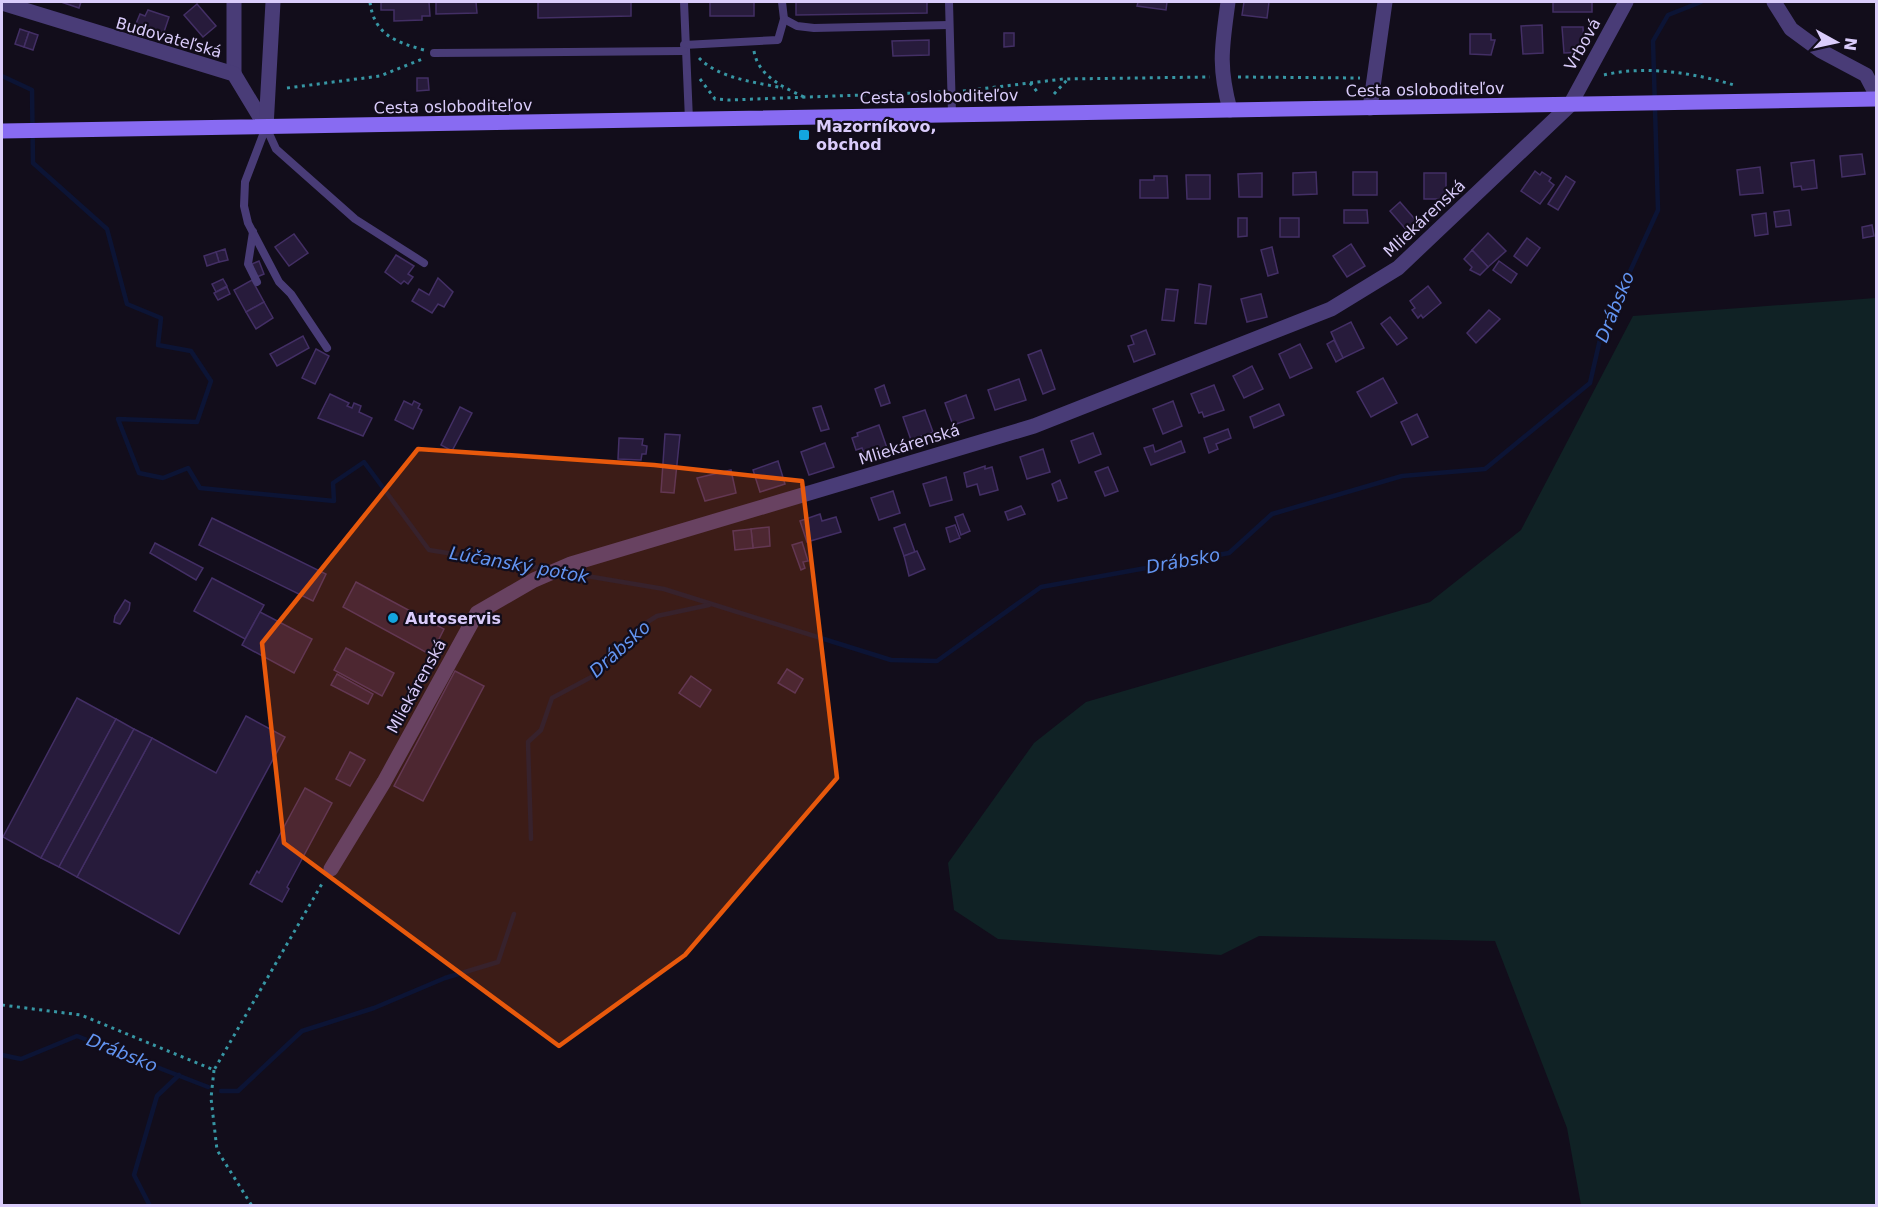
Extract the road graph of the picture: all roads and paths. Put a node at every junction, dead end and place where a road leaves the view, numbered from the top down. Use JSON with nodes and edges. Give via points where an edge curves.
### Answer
{"nodes":[{"id":1,"x":234,"y":2,"type":"edge"},
{"id":2,"x":273,"y":2,"type":"edge"},
{"id":3,"x":370,"y":2,"type":"edge"},
{"id":4,"x":684,"y":2,"type":"edge"},
{"id":5,"x":782,"y":2,"type":"edge"},
{"id":6,"x":949,"y":2,"type":"edge"},
{"id":7,"x":1228,"y":2,"type":"edge"},
{"id":8,"x":1385,"y":2,"type":"edge"},
{"id":9,"x":1626,"y":2,"type":"edge"},
{"id":10,"x":1774,"y":2,"type":"edge"},
{"id":11,"x":2,"y":3,"type":"edge"},
{"id":12,"x":784,"y":19,"type":"junction"},
{"id":13,"x":949,"y":25,"type":"junction"},
{"id":14,"x":754,"y":41,"type":"junction"},
{"id":15,"x":684,"y":48,"type":"junction"},
{"id":16,"x":434,"y":53,"type":"junction"},
{"id":17,"x":697,"y":63,"type":"dead end"},
{"id":18,"x":696,"y":70,"type":"dead end"},
{"id":19,"x":1634,"y":73,"type":"dead end"},
{"id":20,"x":234,"y":74,"type":"junction"},
{"id":21,"x":1221,"y":77,"type":"junction"},
{"id":22,"x":1367,"y":78,"type":"dead end"},
{"id":23,"x":1068,"y":79,"type":"junction"},
{"id":24,"x":1030,"y":83,"type":"junction"},
{"id":25,"x":1738,"y":86,"type":"dead end"},
{"id":26,"x":783,"y":87,"type":"junction"},
{"id":27,"x":286,"y":88,"type":"dead end"},
{"id":28,"x":959,"y":91,"type":"dead end"},
{"id":29,"x":942,"y":92,"type":"dead end"},
{"id":30,"x":1039,"y":94,"type":"dead end"},
{"id":31,"x":1054,"y":94,"type":"dead end"},
{"id":32,"x":1876,"y":94,"type":"edge"},
{"id":33,"x":805,"y":98,"type":"junction"},
{"id":34,"x":1876,"y":99,"type":"edge"},
{"id":35,"x":1570,"y":105,"type":"junction"},
{"id":36,"x":1370,"y":108,"type":"junction"},
{"id":37,"x":1230,"y":110,"type":"junction"},
{"id":38,"x":952,"y":114,"type":"junction"},
{"id":39,"x":690,"y":120,"type":"junction"},
{"id":40,"x":266,"y":127,"type":"junction"},
{"id":41,"x":2,"y":130,"type":"edge"},
{"id":42,"x":253,"y":232,"type":"junction"},
{"id":43,"x":424,"y":263,"type":"dead end"},
{"id":44,"x":257,"y":282,"type":"dead end"},
{"id":45,"x":327,"y":348,"type":"dead end"},
{"id":46,"x":331,"y":869,"type":"joint"},
{"id":47,"x":2,"y":1005,"type":"edge"},
{"id":48,"x":214,"y":1070,"type":"junction"},
{"id":49,"x":252,"y":1206,"type":"edge"}],
"edges":[{"from":1,"to":20,"type":"street"},
{"from":2,"to":40,"type":"street"},
{"from":3,"to":16,"type":"path","via":[[375,18],[390,38]]},
{"from":4,"to":15,"type":"lane"},
{"from":5,"to":12,"type":"lane"},
{"from":6,"to":13,"type":"lane"},
{"from":7,"to":21,"type":"street"},
{"from":8,"to":36,"type":"street"},
{"from":9,"to":35,"type":"street","name":"Vrbová"},
{"from":10,"to":32,"type":"street","via":[[1791,29],[1821,51],[1866,75]]},
{"from":11,"to":20,"type":"street","name":"Budovateľská"},
{"from":12,"to":13,"type":"lane","via":[[814,28]]},
{"from":12,"to":14,"type":"lane","via":[[778,40]]},
{"from":13,"to":38,"type":"lane"},
{"from":14,"to":15,"type":"lane"},
{"from":14,"to":26,"type":"path","via":[[756,64]]},
{"from":15,"to":16,"type":"lane"},
{"from":15,"to":39,"type":"lane"},
{"from":16,"to":27,"type":"path","via":[[380,76]]},
{"from":17,"to":26,"type":"path","via":[[699,56],[709,69]]},
{"from":18,"to":33,"type":"path","via":[[715,99]]},
{"from":19,"to":25,"type":"path","via":[[1678,72]]},
{"from":20,"to":40,"type":"street","name":"Budovateľská"},
{"from":21,"to":22,"type":"path"},
{"from":21,"to":23,"type":"path"},
{"from":21,"to":37,"type":"street"},
{"from":23,"to":24,"type":"path"},
{"from":23,"to":31,"type":"path"},
{"from":24,"to":28,"type":"path"},
{"from":24,"to":30,"type":"path"},
{"from":26,"to":33,"type":"path"},
{"from":29,"to":33,"type":"path"},
{"from":34,"to":35,"type":"main road","name":"Cesta osloboditeľov"},
{"from":35,"to":36,"type":"main road","name":"Cesta osloboditeľov"},
{"from":35,"to":46,"type":"street","name":"Mliekárenská","via":[[1398,268],[1331,309],[1034,426],[572,564],[534,580],[477,613]]},
{"from":36,"to":37,"type":"main road","name":"Cesta osloboditeľov"},
{"from":37,"to":38,"type":"main road","name":"Cesta osloboditeľov"},
{"from":38,"to":39,"type":"main road","name":"Cesta osloboditeľov"},
{"from":39,"to":40,"type":"main road","name":"Cesta osloboditeľov"},
{"from":40,"to":41,"type":"main road","name":"Cesta osloboditeľov"},
{"from":40,"to":42,"type":"lane","via":[[244,182],[244,206]]},
{"from":40,"to":43,"type":"lane","via":[[276,149],[356,219]]},
{"from":42,"to":44,"type":"lane","via":[[248,264]]},
{"from":42,"to":45,"type":"lane","via":[[279,282]]},
{"from":46,"to":48,"type":"path"},
{"from":47,"to":48,"type":"path","via":[[81,1015]]},
{"from":48,"to":49,"type":"path","via":[[211,1098],[217,1150]]}]}
